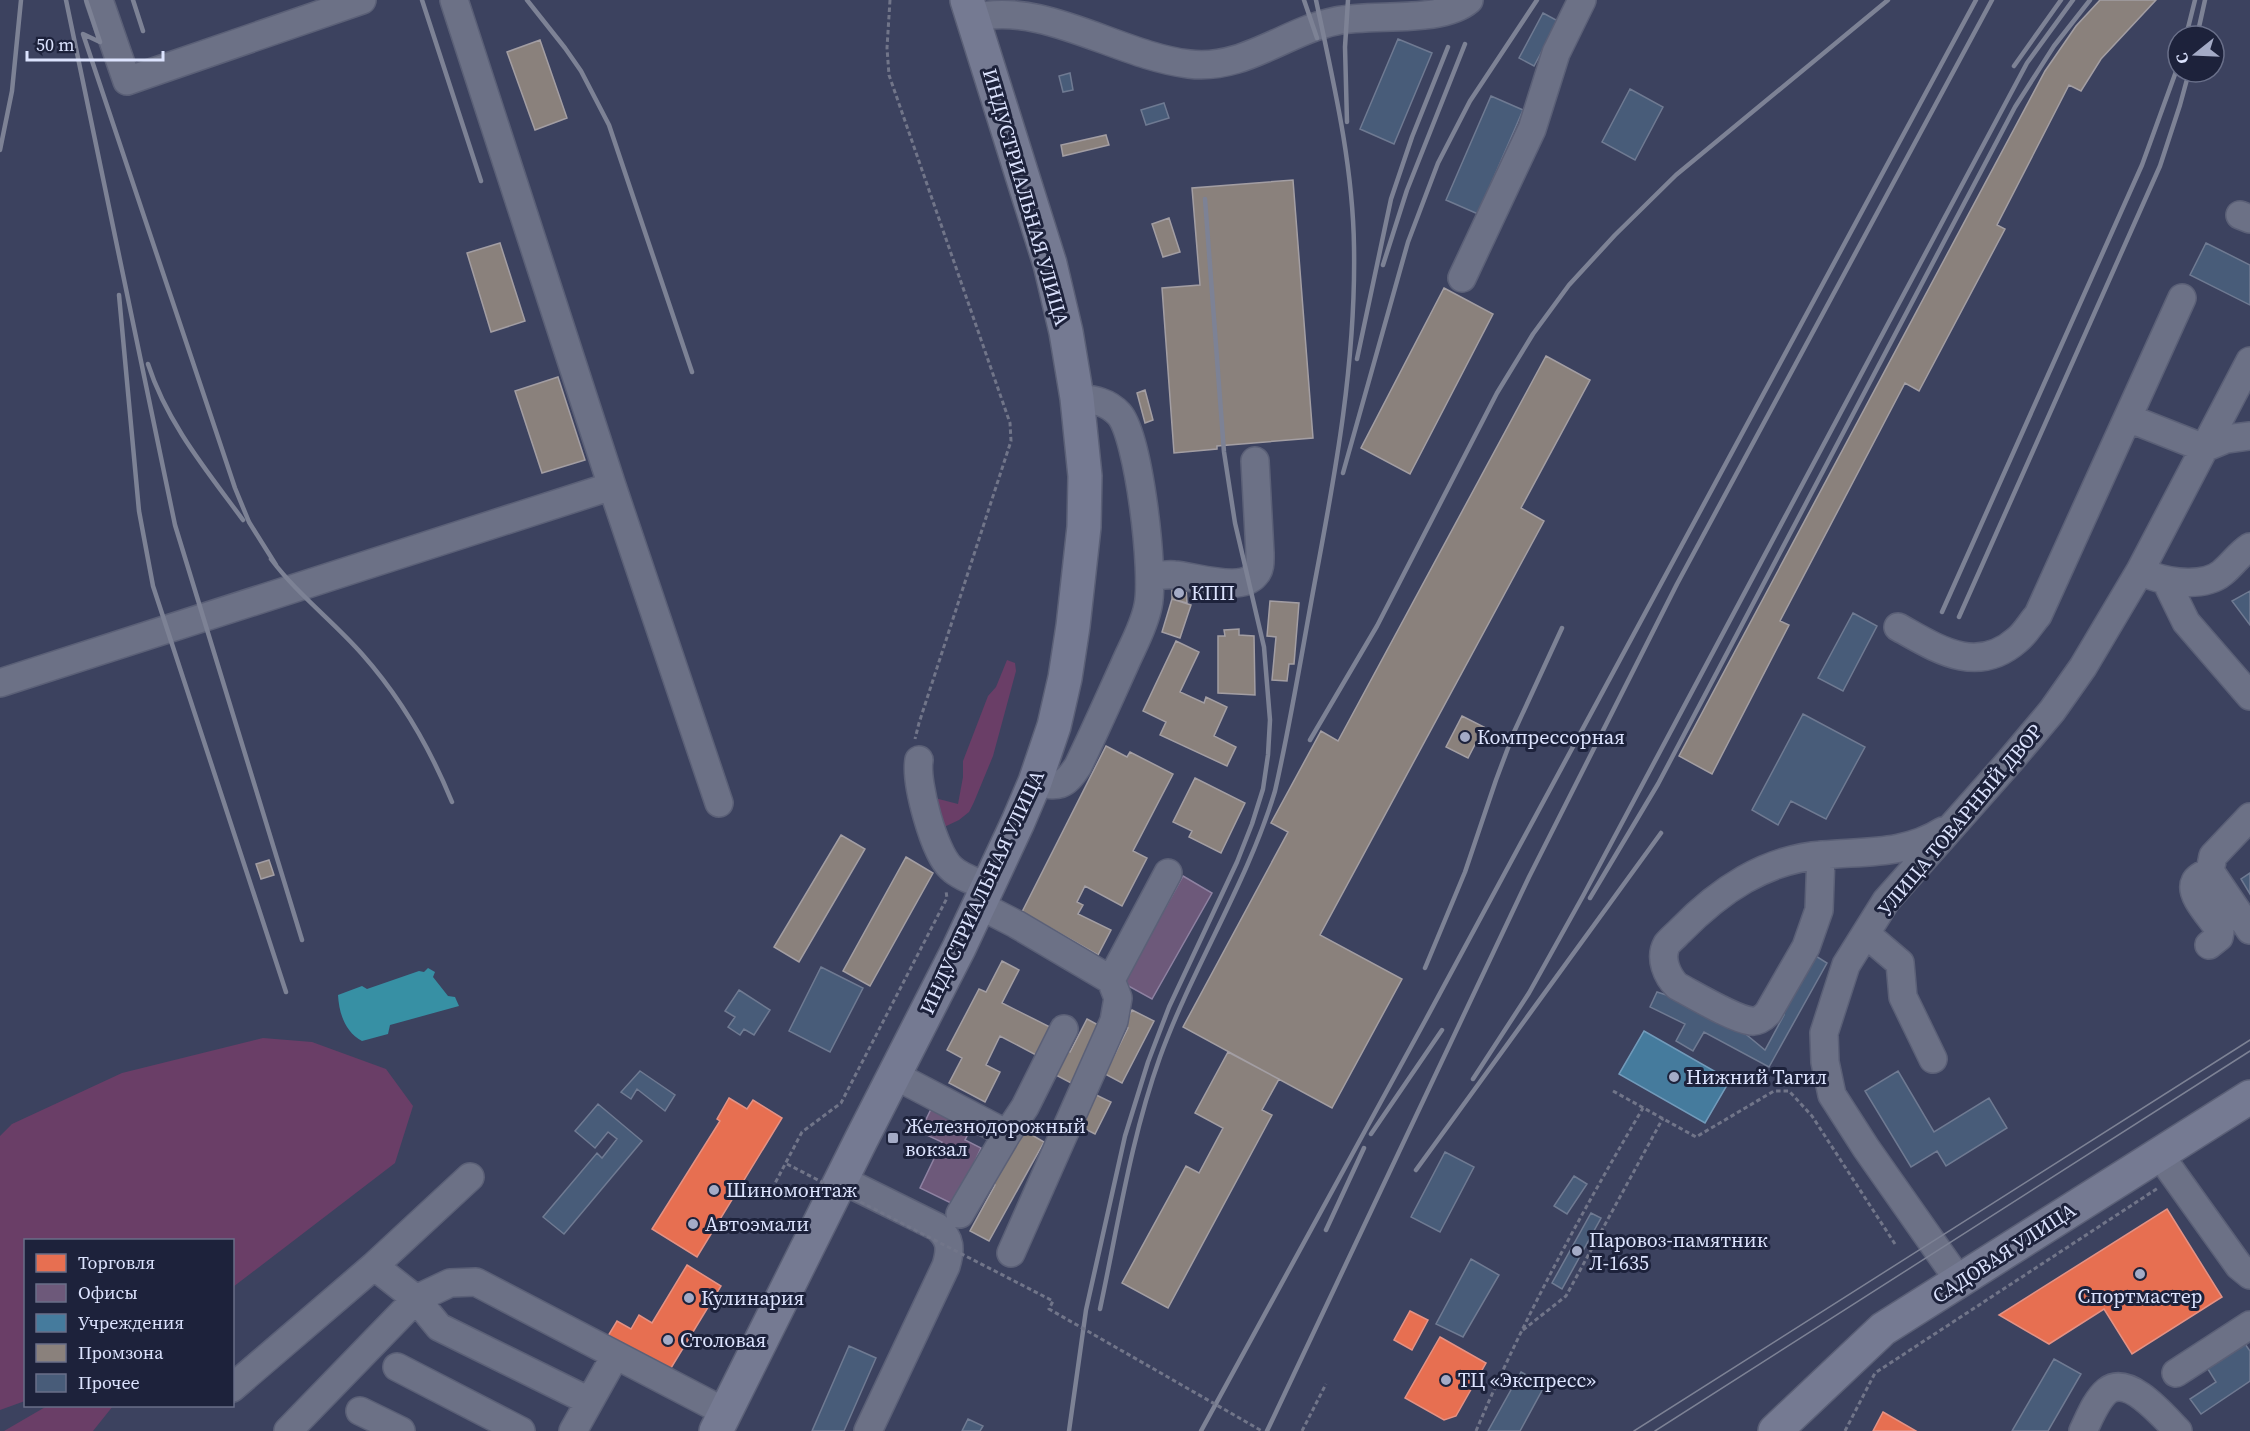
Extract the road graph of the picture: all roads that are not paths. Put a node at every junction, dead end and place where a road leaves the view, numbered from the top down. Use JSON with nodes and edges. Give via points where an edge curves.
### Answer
{"nodes":[{"id":1,"x":99,"y":0,"type":"edge"},
{"id":2,"x":362,"y":0,"type":"edge"},
{"id":3,"x":454,"y":0,"type":"edge"},
{"id":4,"x":1469,"y":0,"type":"edge"},
{"id":5,"x":1581,"y":0,"type":"edge"},
{"id":6,"x":970,"y":9,"type":"edge"},
{"id":7,"x":1462,"y":278,"type":"dead end"},
{"id":8,"x":2182,"y":298,"type":"dead end"},
{"id":9,"x":2250,"y":361,"type":"edge"},
{"id":10,"x":1077,"y":398,"type":"junction"},
{"id":11,"x":2128,"y":418,"type":"junction"},
{"id":12,"x":2250,"y":436,"type":"edge"},
{"id":13,"x":2204,"y":448,"type":"junction"},
{"id":14,"x":1255,"y":461,"type":"dead end"},
{"id":15,"x":612,"y":486,"type":"junction"},
{"id":16,"x":2250,"y":547,"type":"edge"},
{"id":17,"x":2140,"y":571,"type":"junction"},
{"id":18,"x":1150,"y":577,"type":"junction"},
{"id":19,"x":2166,"y":581,"type":"junction"},
{"id":20,"x":1898,"y":627,"type":"dead end"},
{"id":21,"x":0,"y":683,"type":"edge"},
{"id":22,"x":2250,"y":696,"type":"edge"},
{"id":23,"x":917,"y":752,"type":"road end"},
{"id":24,"x":1035,"y":782,"type":"junction"},
{"id":25,"x":719,"y":802,"type":"dead end"},
{"id":26,"x":2250,"y":817,"type":"edge"},
{"id":27,"x":1952,"y":826,"type":"junction"},
{"id":28,"x":1821,"y":855,"type":"junction"},
{"id":29,"x":2210,"y":871,"type":"junction"},
{"id":30,"x":1168,"y":873,"type":"dead end"},
{"id":31,"x":983,"y":896,"type":"junction"},
{"id":32,"x":2245,"y":913,"type":"edge"},
{"id":33,"x":1866,"y":934,"type":"junction"},
{"id":34,"x":2208,"y":945,"type":"dead end"},
{"id":35,"x":1111,"y":980,"type":"junction"},
{"id":36,"x":1064,"y":1029,"type":"dead end"},
{"id":37,"x":1933,"y":1059,"type":"dead end"},
{"id":38,"x":894,"y":1075,"type":"junction"},
{"id":39,"x":2250,"y":1097,"type":"edge"},
{"id":40,"x":1007,"y":1134,"type":"junction"},
{"id":41,"x":2167,"y":1165,"type":"junction"},
{"id":42,"x":470,"y":1177,"type":"dead end"},
{"id":43,"x":842,"y":1180,"type":"junction"},
{"id":44,"x":960,"y":1214,"type":"dead end"},
{"id":45,"x":1011,"y":1253,"type":"dead end"},
{"id":46,"x":374,"y":1266,"type":"junction"},
{"id":47,"x":2250,"y":1275,"type":"edge"},
{"id":48,"x":1960,"y":1282,"type":"junction"},
{"id":49,"x":416,"y":1299,"type":"junction"},
{"id":50,"x":2250,"y":1325,"type":"edge"},
{"id":51,"x":615,"y":1356,"type":"junction"},
{"id":52,"x":397,"y":1367,"type":"dead end"},
{"id":53,"x":2176,"y":1373,"type":"dead end"},
{"id":54,"x":234,"y":1386,"type":"edge"},
{"id":55,"x":589,"y":1401,"type":"junction"},
{"id":56,"x":360,"y":1411,"type":"dead end"},
{"id":57,"x":720,"y":1422,"type":"edge"},
{"id":58,"x":298,"y":1427,"type":"edge"},
{"id":59,"x":401,"y":1431,"type":"edge"},
{"id":60,"x":521,"y":1431,"type":"edge"},
{"id":61,"x":573,"y":1431,"type":"edge"},
{"id":62,"x":868,"y":1431,"type":"edge"},
{"id":63,"x":1775,"y":1431,"type":"edge"},
{"id":64,"x":2083,"y":1431,"type":"edge"},
{"id":65,"x":2178,"y":1431,"type":"edge"}],
"edges":[{"from":1,"to":2,"type":"street","via":[[127,81]]},
{"from":3,"to":15,"type":"street"},
{"from":4,"to":6,"type":"street","via":[[1441,14],[1335,21],[1215,65],[1144,55],[1061,26]]},
{"from":5,"to":7,"type":"street","via":[[1556,53],[1532,129]]},
{"from":6,"to":10,"type":"main road","name":"ИНДУСТРИАЛЬНАЯ УЛИЦА","via":[[1050,264]]},
{"from":8,"to":11,"type":"street"},
{"from":9,"to":13,"type":"street","name":"УЛИЦА ТОВАРНЫЙ ДВОР"},
{"from":10,"to":18,"type":"street","via":[[1109,405],[1127,425],[1133,443]]},
{"from":10,"to":24,"type":"main road","name":"ИНДУСТРИАЛЬНАЯ УЛИЦА","via":[[1085,476],[1080,573],[1065,678]]},
{"from":11,"to":13,"type":"street"},
{"from":11,"to":20,"type":"street","via":[[2038,615],[2018,640],[1995,654],[1968,657],[1942,652]]},
{"from":12,"to":13,"type":"street","via":[[2226,439]]},
{"from":13,"to":17,"type":"street","name":"УЛИЦА ТОВАРНЫЙ ДВОР"},
{"from":14,"to":18,"type":"street","via":[[1260,564],[1255,576],[1223,583],[1171,574]]},
{"from":15,"to":21,"type":"street"},
{"from":15,"to":25,"type":"street"},
{"from":16,"to":19,"type":"street","via":[[2219,576],[2181,583]]},
{"from":17,"to":19,"type":"street"},
{"from":17,"to":27,"type":"street","name":"УЛИЦА ТОВАРНЫЙ ДВОР","via":[[2052,711]]},
{"from":18,"to":24,"type":"street","via":[[1144,622],[1078,766],[1062,784]]},
{"from":19,"to":22,"type":"street","via":[[2186,622]]},
{"from":23,"to":31,"type":"street","via":[[926,846]]},
{"from":24,"to":31,"type":"main road","name":"ИНДУСТРИАЛЬНАЯ УЛИЦА"},
{"from":26,"to":29,"type":"street","via":[[2213,856]]},
{"from":27,"to":28,"type":"street","via":[[1931,839],[1908,846],[1871,854]]},
{"from":27,"to":33,"type":"street","name":"УЛИЦА ТОВАРНЫЙ ДВОР","via":[[1886,901]]},
{"from":28,"to":28,"type":"street","via":[[1781,862],[1746,877],[1697,913],[1667,945],[1664,957],[1669,977],[1677,986],[1743,1018],[1763,1018],[1806,947],[1819,910]]},
{"from":29,"to":32,"type":"street"},
{"from":29,"to":34,"type":"street","via":[[2196,880],[2193,888],[2195,897],[2220,931]]},
{"from":30,"to":35,"type":"street"},
{"from":31,"to":35,"type":"street","via":[[1016,924]]},
{"from":31,"to":38,"type":"main road","name":"ИНДУСТРИАЛЬНАЯ УЛИЦА"},
{"from":33,"to":37,"type":"street","via":[[1900,963],[1903,997]]},
{"from":33,"to":48,"type":"street","name":"УЛИЦА ТОВАРНЫЙ ДВОР","via":[[1846,965],[1824,1033],[1832,1095]]},
{"from":35,"to":45,"type":"street","via":[[1118,998],[1114,1021]]},
{"from":36,"to":40,"type":"street"},
{"from":38,"to":40,"type":"street"},
{"from":38,"to":43,"type":"main road","name":"ИНДУСТРИАЛЬНАЯ УЛИЦА"},
{"from":39,"to":41,"type":"main road","name":"САДОВАЯ УЛИЦА"},
{"from":40,"to":44,"type":"street"},
{"from":41,"to":47,"type":"street","via":[[2239,1266]]},
{"from":41,"to":48,"type":"main road","name":"САДОВАЯ УЛИЦА"},
{"from":42,"to":46,"type":"street"},
{"from":43,"to":57,"type":"main road","name":"ИНДУСТРИАЛЬНАЯ УЛИЦА"},
{"from":43,"to":62,"type":"street","via":[[938,1227],[947,1238],[950,1251]]},
{"from":46,"to":49,"type":"street"},
{"from":46,"to":54,"type":"street"},
{"from":48,"to":63,"type":"main road","name":"САДОВАЯ УЛИЦА","via":[[1883,1329]]},
{"from":49,"to":51,"type":"street","via":[[450,1283],[476,1282]]},
{"from":49,"to":55,"type":"street","via":[[439,1327]]},
{"from":49,"to":58,"type":"street"},
{"from":50,"to":53,"type":"street"},
{"from":51,"to":55,"type":"street"},
{"from":51,"to":57,"type":"street"},
{"from":52,"to":60,"type":"street"},
{"from":55,"to":61,"type":"street"},
{"from":56,"to":59,"type":"street"},
{"from":64,"to":65,"type":"street","via":[[2108,1390],[2121,1386],[2146,1401]]}]}
